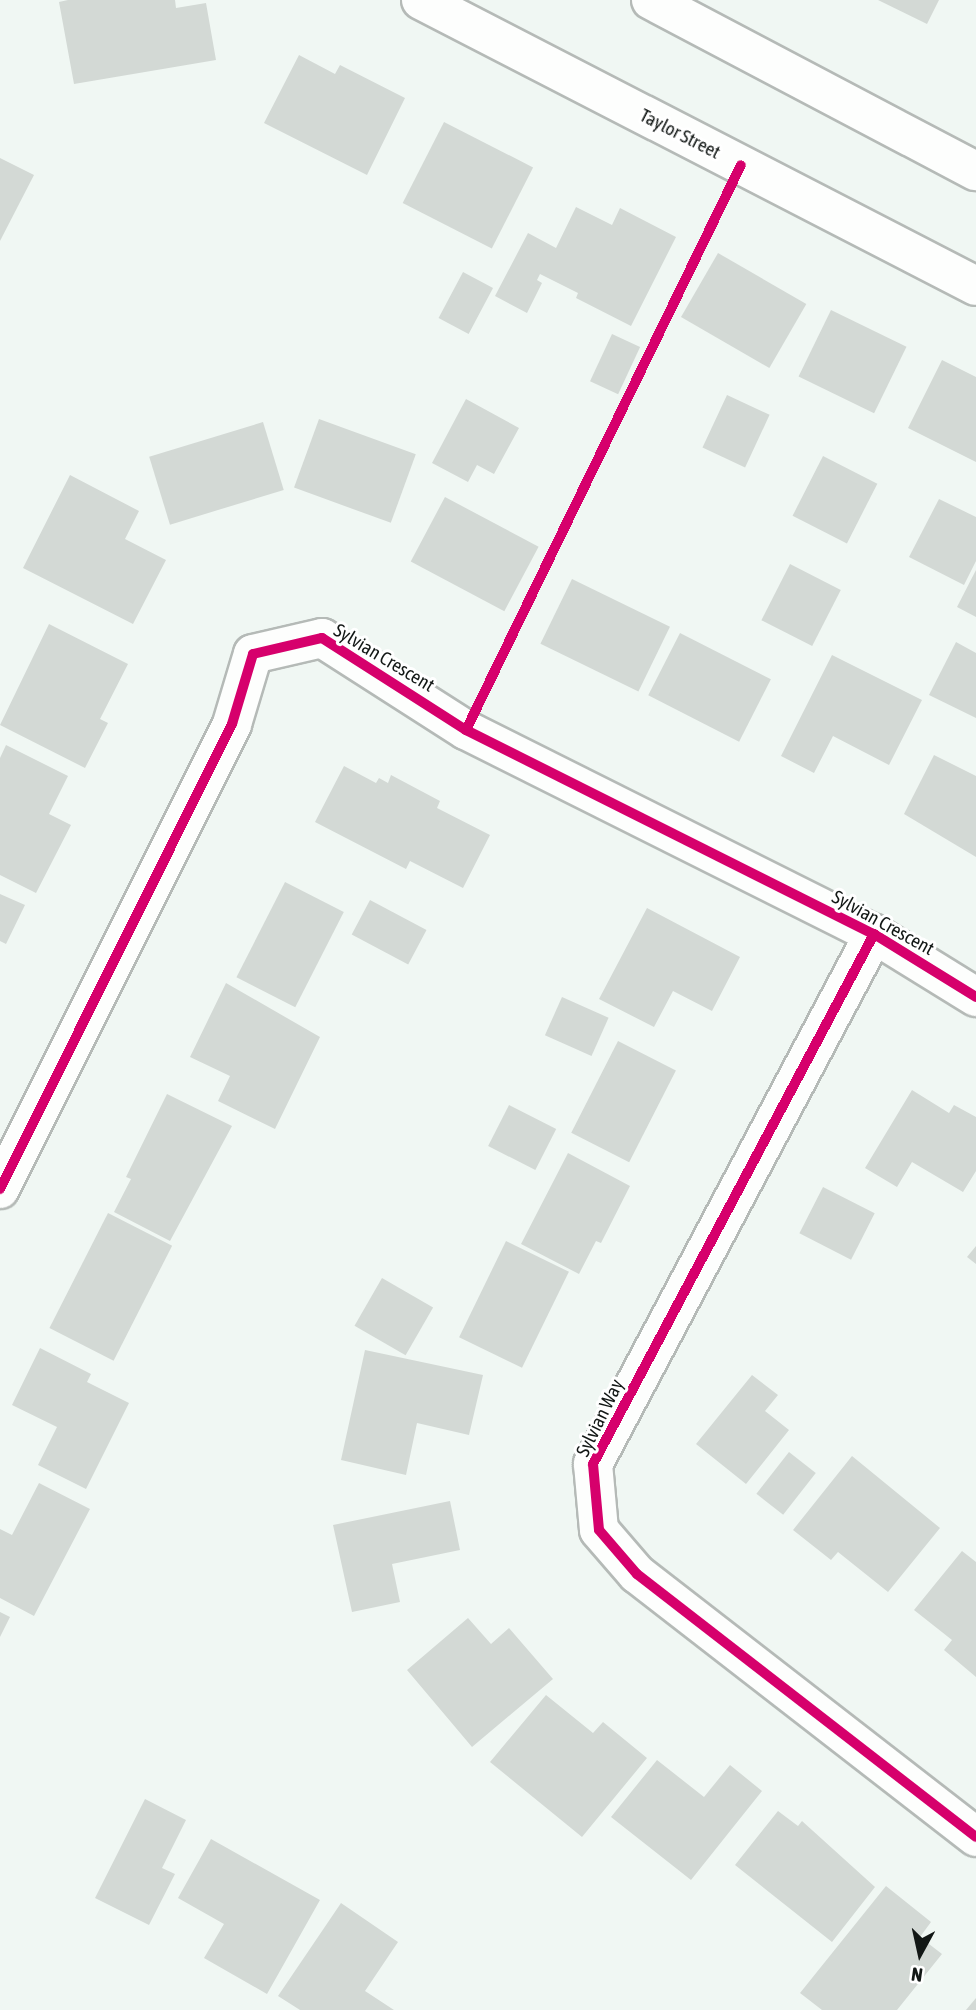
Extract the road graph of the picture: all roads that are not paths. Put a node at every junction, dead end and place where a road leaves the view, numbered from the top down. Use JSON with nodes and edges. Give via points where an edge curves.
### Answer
{"nodes":[{"id":1,"x":421,"y":0,"type":"edge"},
{"id":2,"x":650,"y":0,"type":"edge"},
{"id":3,"x":976,"y":171,"type":"edge"},
{"id":4,"x":976,"y":286,"type":"edge"},
{"id":5,"x":874,"y":934,"type":"junction"},
{"id":6,"x":976,"y":997,"type":"edge"},
{"id":7,"x":0,"y":1189,"type":"edge"},
{"id":8,"x":976,"y":1837,"type":"edge"}],
"edges":[{"from":1,"to":4,"type":"street","name":"Taylor Street"},
{"from":2,"to":3,"type":"street"},
{"from":5,"to":6,"type":"street","name":"Sylvian Crescent"},
{"from":5,"to":7,"type":"street","name":"Sylvian Crescent","via":[[466,730],[323,638],[253,654],[232,724]]},
{"from":5,"to":8,"type":"street","name":"Sylvian Way","via":[[593,1464],[599,1530],[637,1574]]}]}
